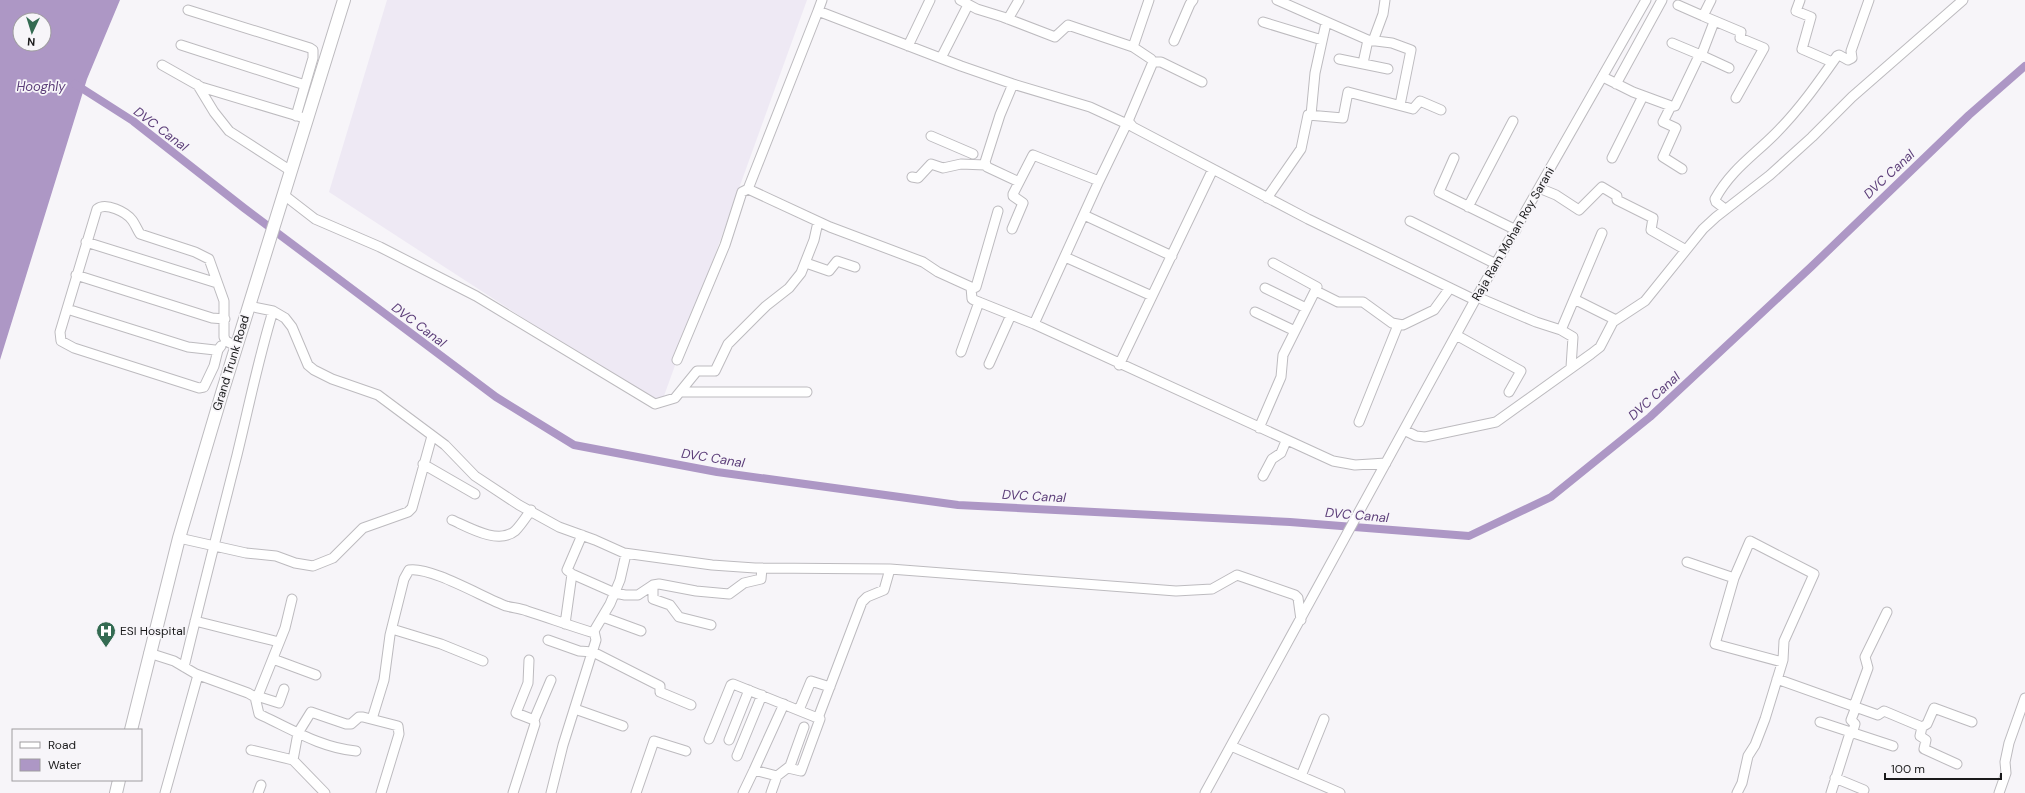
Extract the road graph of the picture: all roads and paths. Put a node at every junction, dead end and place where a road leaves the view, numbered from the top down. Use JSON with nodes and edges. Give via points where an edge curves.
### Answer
{"nodes":[{"id":1,"x":344,"y":0,"type":"edge"},
{"id":2,"x":822,"y":0,"type":"edge"},
{"id":3,"x":930,"y":0,"type":"edge"},
{"id":4,"x":1019,"y":0,"type":"edge"},
{"id":5,"x":1149,"y":0,"type":"edge"},
{"id":6,"x":1193,"y":0,"type":"edge"},
{"id":7,"x":1277,"y":0,"type":"edge"},
{"id":8,"x":1385,"y":0,"type":"edge"},
{"id":9,"x":1646,"y":0,"type":"edge"},
{"id":10,"x":1662,"y":0,"type":"edge"},
{"id":11,"x":1711,"y":0,"type":"edge"},
{"id":12,"x":1800,"y":0,"type":"edge"},
{"id":13,"x":1869,"y":0,"type":"edge"},
{"id":14,"x":1963,"y":0,"type":"edge"},
{"id":15,"x":964,"y":2,"type":"edge"},
{"id":16,"x":1678,"y":5,"type":"dead end"},
{"id":17,"x":188,"y":10,"type":"dead end"},
{"id":18,"x":818,"y":11,"type":"junction"},
{"id":19,"x":1703,"y":16,"type":"junction"},
{"id":20,"x":1008,"y":19,"type":"junction"},
{"id":21,"x":1263,"y":22,"type":"dead end"},
{"id":22,"x":1714,"y":22,"type":"junction"},
{"id":23,"x":1326,"y":23,"type":"junction"},
{"id":24,"x":1322,"y":40,"type":"junction"},
{"id":25,"x":1370,"y":40,"type":"junction"},
{"id":26,"x":1174,"y":41,"type":"dead end"},
{"id":27,"x":1672,"y":43,"type":"dead end"},
{"id":28,"x":181,"y":45,"type":"dead end"},
{"id":29,"x":908,"y":46,"type":"junction"},
{"id":30,"x":1133,"y":47,"type":"junction"},
{"id":31,"x":1702,"y":56,"type":"junction"},
{"id":32,"x":941,"y":58,"type":"junction"},
{"id":33,"x":1339,"y":59,"type":"dead end"},
{"id":34,"x":1153,"y":62,"type":"junction"},
{"id":35,"x":1832,"y":62,"type":"junction"},
{"id":36,"x":1363,"y":63,"type":"junction"},
{"id":37,"x":162,"y":65,"type":"dead end"},
{"id":38,"x":1729,"y":68,"type":"dead end"},
{"id":39,"x":1388,"y":69,"type":"dead end"},
{"id":40,"x":1603,"y":77,"type":"junction"},
{"id":41,"x":1202,"y":82,"type":"dead end"},
{"id":42,"x":197,"y":84,"type":"junction"},
{"id":43,"x":305,"y":84,"type":"junction"},
{"id":44,"x":1013,"y":84,"type":"junction"},
{"id":45,"x":1616,"y":84,"type":"junction"},
{"id":46,"x":1644,"y":96,"type":"junction"},
{"id":47,"x":1736,"y":98,"type":"dead end"},
{"id":48,"x":1400,"y":105,"type":"junction"},
{"id":49,"x":1671,"y":107,"type":"junction"},
{"id":50,"x":1441,"y":110,"type":"dead end"},
{"id":51,"x":1311,"y":115,"type":"junction"},
{"id":52,"x":301,"y":117,"type":"junction"},
{"id":53,"x":1513,"y":121,"type":"dead end"},
{"id":54,"x":1128,"y":122,"type":"junction"},
{"id":55,"x":931,"y":136,"type":"dead end"},
{"id":56,"x":973,"y":154,"type":"dead end"},
{"id":57,"x":1454,"y":158,"type":"dead end"},
{"id":58,"x":1612,"y":158,"type":"dead end"},
{"id":59,"x":985,"y":165,"type":"junction"},
{"id":60,"x":1213,"y":169,"type":"junction"},
{"id":61,"x":1682,"y":169,"type":"dead end"},
{"id":62,"x":291,"y":171,"type":"junction"},
{"id":63,"x":912,"y":177,"type":"dead end"},
{"id":64,"x":1099,"y":181,"type":"junction"},
{"id":65,"x":1019,"y":182,"type":"junction"},
{"id":66,"x":1539,"y":188,"type":"junction"},
{"id":67,"x":748,"y":189,"type":"junction"},
{"id":68,"x":283,"y":197,"type":"junction"},
{"id":69,"x":1267,"y":198,"type":"junction"},
{"id":70,"x":1468,"y":207,"type":"junction"},
{"id":71,"x":1725,"y":209,"type":"junction"},
{"id":72,"x":998,"y":211,"type":"dead end"},
{"id":73,"x":1084,"y":215,"type":"junction"},
{"id":74,"x":1410,"y":221,"type":"dead end"},
{"id":75,"x":818,"y":222,"type":"junction"},
{"id":76,"x":1012,"y":229,"type":"dead end"},
{"id":77,"x":1516,"y":230,"type":"junction"},
{"id":78,"x":1602,"y":234,"type":"dead end"},
{"id":79,"x":86,"y":242,"type":"junction"},
{"id":80,"x":1686,"y":250,"type":"junction"},
{"id":81,"x":1065,"y":256,"type":"junction"},
{"id":82,"x":1172,"y":256,"type":"junction"},
{"id":83,"x":806,"y":263,"type":"junction"},
{"id":84,"x":1273,"y":263,"type":"dead end"},
{"id":85,"x":1496,"y":264,"type":"junction"},
{"id":86,"x":855,"y":267,"type":"dead end"},
{"id":87,"x":76,"y":275,"type":"junction"},
{"id":88,"x":217,"y":283,"type":"junction"},
{"id":89,"x":1265,"y":288,"type":"dead end"},
{"id":90,"x":1450,"y":288,"type":"junction"},
{"id":91,"x":972,"y":290,"type":"junction"},
{"id":92,"x":1316,"y":291,"type":"junction"},
{"id":93,"x":1152,"y":296,"type":"junction"},
{"id":94,"x":1476,"y":299,"type":"junction"},
{"id":95,"x":1574,"y":299,"type":"junction"},
{"id":96,"x":250,"y":302,"type":"junction"},
{"id":97,"x":979,"y":302,"type":"junction"},
{"id":98,"x":1306,"y":308,"type":"junction"},
{"id":99,"x":67,"y":309,"type":"junction"},
{"id":100,"x":273,"y":311,"type":"junction"},
{"id":101,"x":1255,"y":312,"type":"dead end"},
{"id":102,"x":1011,"y":315,"type":"junction"},
{"id":103,"x":225,"y":319,"type":"junction"},
{"id":104,"x":1616,"y":320,"type":"junction"},
{"id":105,"x":1034,"y":324,"type":"junction"},
{"id":106,"x":1398,"y":325,"type":"junction"},
{"id":107,"x":1561,"y":330,"type":"junction"},
{"id":108,"x":1295,"y":331,"type":"junction"},
{"id":109,"x":1456,"y":335,"type":"junction"},
{"id":110,"x":224,"y":337,"type":"junction"},
{"id":111,"x":236,"y":346,"type":"junction"},
{"id":112,"x":218,"y":350,"type":"junction"},
{"id":113,"x":961,"y":352,"type":"dead end"},
{"id":114,"x":677,"y":360,"type":"dead end"},
{"id":115,"x":989,"y":364,"type":"dead end"},
{"id":116,"x":1120,"y":365,"type":"junction"},
{"id":117,"x":1571,"y":367,"type":"junction"},
{"id":118,"x":681,"y":392,"type":"junction"},
{"id":119,"x":807,"y":392,"type":"dead end"},
{"id":120,"x":1509,"y":392,"type":"dead end"},
{"id":121,"x":1359,"y":422,"type":"dead end"},
{"id":122,"x":1259,"y":428,"type":"junction"},
{"id":123,"x":1404,"y":430,"type":"junction"},
{"id":124,"x":432,"y":436,"type":"junction"},
{"id":125,"x":1286,"y":441,"type":"junction"},
{"id":126,"x":423,"y":464,"type":"junction"},
{"id":127,"x":1384,"y":467,"type":"junction"},
{"id":128,"x":1263,"y":476,"type":"dead end"},
{"id":129,"x":475,"y":494,"type":"dead end"},
{"id":130,"x":531,"y":510,"type":"junction"},
{"id":131,"x":452,"y":520,"type":"dead end"},
{"id":132,"x":582,"y":535,"type":"junction"},
{"id":133,"x":179,"y":538,"type":"junction"},
{"id":134,"x":212,"y":546,"type":"junction"},
{"id":135,"x":626,"y":554,"type":"junction"},
{"id":136,"x":1687,"y":562,"type":"dead end"},
{"id":137,"x":762,"y":568,"type":"junction"},
{"id":138,"x":890,"y":569,"type":"junction"},
{"id":139,"x":572,"y":574,"type":"junction"},
{"id":140,"x":1734,"y":578,"type":"junction"},
{"id":141,"x":653,"y":585,"type":"junction"},
{"id":142,"x":615,"y":593,"type":"junction"},
{"id":143,"x":292,"y":599,"type":"dead end"},
{"id":144,"x":1887,"y":612,"type":"dead end"},
{"id":145,"x":603,"y":617,"type":"junction"},
{"id":146,"x":1301,"y":620,"type":"junction"},
{"id":147,"x":195,"y":621,"type":"junction"},
{"id":148,"x":565,"y":624,"type":"junction"},
{"id":149,"x":711,"y":625,"type":"dead end"},
{"id":150,"x":392,"y":629,"type":"junction"},
{"id":151,"x":641,"y":631,"type":"dead end"},
{"id":152,"x":594,"y":633,"type":"junction"},
{"id":153,"x":548,"y":640,"type":"dead end"},
{"id":154,"x":279,"y":642,"type":"junction"},
{"id":155,"x":592,"y":652,"type":"junction"},
{"id":156,"x":149,"y":654,"type":"junction"},
{"id":157,"x":273,"y":658,"type":"junction"},
{"id":158,"x":529,"y":660,"type":"dead end"},
{"id":159,"x":483,"y":661,"type":"dead end"},
{"id":160,"x":1782,"y":662,"type":"junction"},
{"id":161,"x":184,"y":666,"type":"junction"},
{"id":162,"x":198,"y":675,"type":"junction"},
{"id":163,"x":316,"y":675,"type":"dead end"},
{"id":164,"x":1777,"y":679,"type":"junction"},
{"id":165,"x":551,"y":680,"type":"dead end"},
{"id":166,"x":830,"y":687,"type":"junction"},
{"id":167,"x":284,"y":689,"type":"dead end"},
{"id":168,"x":748,"y":690,"type":"junction"},
{"id":169,"x":762,"y":696,"type":"junction"},
{"id":170,"x":2025,"y":698,"type":"edge"},
{"id":171,"x":256,"y":699,"type":"junction"},
{"id":172,"x":784,"y":704,"type":"junction"},
{"id":173,"x":691,"y":705,"type":"dead end"},
{"id":174,"x":1855,"y":706,"type":"junction"},
{"id":175,"x":575,"y":709,"type":"junction"},
{"id":176,"x":799,"y":710,"type":"junction"},
{"id":177,"x":818,"y":718,"type":"junction"},
{"id":178,"x":372,"y":719,"type":"junction"},
{"id":179,"x":1324,"y":719,"type":"dead end"},
{"id":180,"x":534,"y":720,"type":"junction"},
{"id":181,"x":1820,"y":722,"type":"dead end"},
{"id":182,"x":1972,"y":722,"type":"dead end"},
{"id":183,"x":623,"y":726,"type":"dead end"},
{"id":184,"x":804,"y":727,"type":"dead end"},
{"id":185,"x":1922,"y":727,"type":"junction"},
{"id":186,"x":131,"y":729,"type":"edge"},
{"id":187,"x":298,"y":733,"type":"junction"},
{"id":188,"x":1851,"y":733,"type":"junction"},
{"id":189,"x":709,"y":740,"type":"dead end"},
{"id":190,"x":728,"y":740,"type":"dead end"},
{"id":191,"x":1231,"y":746,"type":"junction"},
{"id":192,"x":1893,"y":746,"type":"dead end"},
{"id":193,"x":251,"y":750,"type":"dead end"},
{"id":194,"x":356,"y":751,"type":"dead end"},
{"id":195,"x":686,"y":751,"type":"dead end"},
{"id":196,"x":737,"y":756,"type":"dead end"},
{"id":197,"x":293,"y":760,"type":"junction"},
{"id":198,"x":1957,"y":764,"type":"dead end"},
{"id":199,"x":788,"y":768,"type":"junction"},
{"id":200,"x":754,"y":770,"type":"junction"},
{"id":201,"x":777,"y":776,"type":"junction"},
{"id":202,"x":1301,"y":776,"type":"junction"},
{"id":203,"x":1834,"y":778,"type":"junction"},
{"id":204,"x":119,"y":781,"type":"edge"},
{"id":205,"x":1864,"y":790,"type":"dead end"},
{"id":206,"x":116,"y":793,"type":"edge"},
{"id":207,"x":165,"y":793,"type":"edge"},
{"id":208,"x":325,"y":793,"type":"edge"},
{"id":209,"x":381,"y":793,"type":"edge"},
{"id":210,"x":513,"y":793,"type":"edge"},
{"id":211,"x":551,"y":793,"type":"edge"},
{"id":212,"x":636,"y":793,"type":"edge"},
{"id":213,"x":744,"y":793,"type":"edge"},
{"id":214,"x":771,"y":793,"type":"edge"},
{"id":215,"x":1205,"y":793,"type":"edge"},
{"id":216,"x":1340,"y":793,"type":"edge"},
{"id":217,"x":1737,"y":793,"type":"edge"},
{"id":218,"x":1831,"y":793,"type":"edge"},
{"id":219,"x":1999,"y":793,"type":"edge"}],
"edges":[{"from":1,"to":52,"type":"main road","name":"Grand Trunk Road"},
{"from":2,"to":18,"type":"street"},
{"from":3,"to":29,"type":"street"},
{"from":4,"to":20,"type":"street"},
{"from":5,"to":30,"type":"street"},
{"from":6,"to":26,"type":"street"},
{"from":7,"to":23,"type":"street"},
{"from":8,"to":25,"type":"street","via":[[1383,14]]},
{"from":9,"to":40,"type":"street","name":"Raja Ram Mohan Roy Sarani"},
{"from":10,"to":45,"type":"street"},
{"from":11,"to":19,"type":"street"},
{"from":12,"to":35,"type":"street","via":[[1796,11],[1811,17],[1802,49]]},
{"from":13,"to":35,"type":"street","via":[[1851,51],[1852,58],[1848,60],[1838,55]]},
{"from":14,"to":71,"type":"street","via":[[1852,97],[1770,175]]},
{"from":15,"to":20,"type":"street"},
{"from":15,"to":32,"type":"street"},
{"from":16,"to":19,"type":"street"},
{"from":17,"to":43,"type":"street","via":[[310,48],[313,50],[313,58]]},
{"from":18,"to":29,"type":"street"},
{"from":18,"to":67,"type":"street"},
{"from":19,"to":22,"type":"street"},
{"from":20,"to":30,"type":"street","via":[[1054,37],[1068,25]]},
{"from":21,"to":24,"type":"street"},
{"from":22,"to":31,"type":"street"},
{"from":22,"to":47,"type":"street","via":[[1741,32],[1740,38],[1764,48]]},
{"from":23,"to":24,"type":"street"},
{"from":23,"to":25,"type":"street"},
{"from":24,"to":51,"type":"street","via":[[1313,84]]},
{"from":25,"to":36,"type":"street"},
{"from":25,"to":48,"type":"street","via":[[1392,43],[1411,50]]},
{"from":27,"to":31,"type":"street"},
{"from":28,"to":43,"type":"street"},
{"from":29,"to":32,"type":"street"},
{"from":30,"to":34,"type":"street"},
{"from":31,"to":38,"type":"street"},
{"from":31,"to":49,"type":"street","via":[[1696,60],[1676,106]]},
{"from":32,"to":44,"type":"street"},
{"from":33,"to":36,"type":"street"},
{"from":34,"to":41,"type":"street","via":[[1161,62]]},
{"from":34,"to":54,"type":"street"},
{"from":35,"to":71,"type":"street","via":[[1796,110],[1775,134],[1748,157],[1721,189],[1715,200]]},
{"from":36,"to":39,"type":"street"},
{"from":37,"to":42,"type":"street"},
{"from":40,"to":45,"type":"street"},
{"from":40,"to":66,"type":"street","name":"Raja Ram Mohan Roy Sarani"},
{"from":42,"to":52,"type":"street"},
{"from":42,"to":62,"type":"street","via":[[229,131]]},
{"from":43,"to":52,"type":"street"},
{"from":44,"to":54,"type":"street","via":[[1083,105]]},
{"from":44,"to":59,"type":"street","via":[[997,124]]},
{"from":45,"to":46,"type":"street"},
{"from":46,"to":49,"type":"street"},
{"from":46,"to":58,"type":"street"},
{"from":48,"to":50,"type":"street","via":[[1414,108],[1420,101]]},
{"from":48,"to":51,"type":"street","via":[[1349,92],[1342,118]]},
{"from":49,"to":61,"type":"street","via":[[1663,122],[1676,128],[1663,157]]},
{"from":51,"to":69,"type":"street","via":[[1308,116],[1301,149]]},
{"from":52,"to":62,"type":"main road","name":"Grand Trunk Road"},
{"from":53,"to":70,"type":"street"},
{"from":54,"to":60,"type":"street","via":[[1133,128]]},
{"from":54,"to":64,"type":"street"},
{"from":55,"to":56,"type":"street"},
{"from":57,"to":70,"type":"street","via":[[1439,192]]},
{"from":59,"to":63,"type":"street","via":[[961,164],[943,168],[931,164],[918,178]]},
{"from":59,"to":65,"type":"street"},
{"from":60,"to":69,"type":"street"},
{"from":60,"to":82,"type":"street"},
{"from":62,"to":68,"type":"main road","name":"Grand Trunk Road"},
{"from":64,"to":65,"type":"street","via":[[1071,172],[1034,155]]},
{"from":64,"to":73,"type":"street"},
{"from":65,"to":76,"type":"street","via":[[1013,195],[1024,203]]},
{"from":66,"to":77,"type":"street","name":"Raja Ram Mohan Roy Sarani"},
{"from":66,"to":80,"type":"street","via":[[1579,210],[1602,187],[1617,196],[1617,200],[1653,218],[1651,230]]},
{"from":67,"to":75,"type":"street"},
{"from":67,"to":114,"type":"street","via":[[742,192],[726,245]]},
{"from":68,"to":96,"type":"main road","name":"Grand Trunk Road"},
{"from":68,"to":118,"type":"street","via":[[315,219],[380,247],[476,296],[652,404],[668,401]]},
{"from":69,"to":90,"type":"street"},
{"from":70,"to":77,"type":"street"},
{"from":71,"to":80,"type":"street","via":[[1703,229]]},
{"from":72,"to":91,"type":"street","via":[[976,287]]},
{"from":73,"to":81,"type":"street"},
{"from":73,"to":82,"type":"street"},
{"from":74,"to":85,"type":"street"},
{"from":75,"to":83,"type":"street"},
{"from":75,"to":91,"type":"street","via":[[923,262],[971,287]]},
{"from":77,"to":85,"type":"street","name":"Raja Ram Mohan Roy Sarani"},
{"from":78,"to":95,"type":"street"},
{"from":79,"to":87,"type":"street"},
{"from":79,"to":88,"type":"street"},
{"from":79,"to":88,"type":"street","via":[[97,209],[100,206],[111,208],[131,218],[140,234],[203,255],[212,263]]},
{"from":80,"to":104,"type":"street","via":[[1645,301]]},
{"from":81,"to":93,"type":"street"},
{"from":81,"to":105,"type":"street"},
{"from":82,"to":93,"type":"street"},
{"from":83,"to":86,"type":"street","via":[[830,271],[837,261]]},
{"from":83,"to":118,"type":"street","via":[[789,288],[766,306],[728,344],[715,372],[697,371]]},
{"from":84,"to":92,"type":"street","via":[[1317,285]]},
{"from":85,"to":94,"type":"street","name":"Raja Ram Mohan Roy Sarani"},
{"from":87,"to":99,"type":"street"},
{"from":87,"to":103,"type":"street","via":[[212,318]]},
{"from":88,"to":103,"type":"street","via":[[224,300]]},
{"from":89,"to":98,"type":"street"},
{"from":90,"to":94,"type":"street"},
{"from":90,"to":106,"type":"street","via":[[1434,310]]},
{"from":91,"to":97,"type":"street","via":[[972,299]]},
{"from":92,"to":98,"type":"street"},
{"from":92,"to":106,"type":"street","via":[[1338,302],[1362,302]]},
{"from":93,"to":116,"type":"street"},
{"from":94,"to":107,"type":"street"},
{"from":94,"to":109,"type":"street","name":"Raja Ram Mohan Roy Sarani"},
{"from":95,"to":104,"type":"street"},
{"from":95,"to":107,"type":"street"},
{"from":96,"to":100,"type":"street"},
{"from":96,"to":111,"type":"main road","name":"Grand Trunk Road"},
{"from":97,"to":102,"type":"street"},
{"from":97,"to":113,"type":"street"},
{"from":98,"to":108,"type":"street"},
{"from":99,"to":112,"type":"street","via":[[188,347]]},
{"from":99,"to":112,"type":"street","via":[[60,337],[66,344],[199,388],[208,382]]},
{"from":100,"to":124,"type":"street","via":[[285,318],[292,327],[308,365],[314,370],[378,395]]},
{"from":100,"to":134,"type":"street","via":[[258,359],[237,454]]},
{"from":101,"to":108,"type":"street"},
{"from":102,"to":105,"type":"street"},
{"from":102,"to":115,"type":"street"},
{"from":103,"to":110,"type":"street"},
{"from":104,"to":117,"type":"street","via":[[1600,347]]},
{"from":105,"to":116,"type":"street"},
{"from":106,"to":121,"type":"street"},
{"from":107,"to":117,"type":"street","via":[[1573,337]]},
{"from":108,"to":122,"type":"street","via":[[1283,355],[1281,377]]},
{"from":109,"to":120,"type":"street","via":[[1521,371]]},
{"from":109,"to":123,"type":"street","name":"Raja Ram Mohan Roy Sarani"},
{"from":110,"to":111,"type":"street"},
{"from":110,"to":112,"type":"street"},
{"from":111,"to":133,"type":"main road","name":"Grand Trunk Road"},
{"from":116,"to":122,"type":"street"},
{"from":117,"to":123,"type":"street","via":[[1491,424],[1425,437]]},
{"from":118,"to":119,"type":"street"},
{"from":122,"to":125,"type":"street"},
{"from":123,"to":127,"type":"street","name":"Raja Ram Mohan Roy Sarani"},
{"from":124,"to":126,"type":"street"},
{"from":124,"to":130,"type":"street","via":[[462,461],[475,476]]},
{"from":125,"to":127,"type":"street","via":[[1333,462]]},
{"from":125,"to":128,"type":"street","via":[[1281,453],[1272,459]]},
{"from":126,"to":129,"type":"street"},
{"from":126,"to":134,"type":"street","via":[[412,508],[408,512],[363,528],[346,547],[323,563],[304,565],[276,556]]},
{"from":127,"to":146,"type":"street","name":"Raja Ram Mohan Roy Sarani"},
{"from":130,"to":131,"type":"street","via":[[516,530],[507,535],[487,534]]},
{"from":130,"to":132,"type":"street","via":[[559,526]]},
{"from":132,"to":135,"type":"street"},
{"from":132,"to":139,"type":"street","via":[[567,570]]},
{"from":133,"to":134,"type":"street"},
{"from":133,"to":156,"type":"main road","name":"Grand Trunk Road"},
{"from":134,"to":147,"type":"street"},
{"from":135,"to":137,"type":"street","via":[[712,565]]},
{"from":135,"to":142,"type":"street"},
{"from":136,"to":140,"type":"street"},
{"from":137,"to":138,"type":"street"},
{"from":137,"to":141,"type":"street","via":[[761,579],[744,583],[728,594]]},
{"from":138,"to":146,"type":"street","via":[[1176,590],[1212,589],[1237,575],[1295,595],[1298,598]]},
{"from":138,"to":166,"type":"street","via":[[884,590],[863,600]]},
{"from":139,"to":142,"type":"street"},
{"from":139,"to":148,"type":"street"},
{"from":140,"to":160,"type":"street","via":[[1715,644]]},
{"from":140,"to":160,"type":"street","via":[[1750,541],[1814,573],[1784,641]]},
{"from":141,"to":142,"type":"street","via":[[638,595]]},
{"from":141,"to":149,"type":"street","via":[[653,599],[670,606],[677,616]]},
{"from":142,"to":145,"type":"street"},
{"from":143,"to":154,"type":"street"},
{"from":144,"to":174,"type":"street","via":[[1865,657],[1868,668]]},
{"from":145,"to":151,"type":"street"},
{"from":145,"to":152,"type":"street"},
{"from":146,"to":191,"type":"street","name":"Raja Ram Mohan Roy Sarani"},
{"from":147,"to":154,"type":"street"},
{"from":147,"to":161,"type":"street"},
{"from":148,"to":150,"type":"street","via":[[522,609],[505,606],[461,585],[409,570],[404,579]]},
{"from":148,"to":152,"type":"street"},
{"from":150,"to":159,"type":"street","via":[[441,644]]},
{"from":150,"to":178,"type":"street","via":[[384,680]]},
{"from":152,"to":155,"type":"street","via":[[596,638]]},
{"from":153,"to":155,"type":"street","via":[[579,651]]},
{"from":154,"to":157,"type":"street"},
{"from":155,"to":173,"type":"street","via":[[661,686],[660,692]]},
{"from":155,"to":175,"type":"street"},
{"from":156,"to":161,"type":"street"},
{"from":156,"to":186,"type":"main road","name":"Grand Trunk Road"},
{"from":157,"to":163,"type":"street"},
{"from":157,"to":171,"type":"street"},
{"from":158,"to":180,"type":"street","via":[[528,683],[516,713]]},
{"from":160,"to":164,"type":"street"},
{"from":161,"to":162,"type":"street"},
{"from":162,"to":171,"type":"street","via":[[248,693]]},
{"from":162,"to":207,"type":"street"},
{"from":164,"to":174,"type":"street"},
{"from":164,"to":217,"type":"street"},
{"from":165,"to":180,"type":"street"},
{"from":166,"to":176,"type":"street","via":[[811,681]]},
{"from":166,"to":177,"type":"street"},
{"from":167,"to":171,"type":"street","via":[[279,703],[260,697]]},
{"from":168,"to":169,"type":"street"},
{"from":168,"to":189,"type":"street","via":[[731,685]]},
{"from":168,"to":190,"type":"street"},
{"from":169,"to":172,"type":"street"},
{"from":169,"to":196,"type":"street"},
{"from":170,"to":219,"type":"street","via":[[2009,743],[2005,760],[2006,773]]},
{"from":171,"to":187,"type":"street","via":[[259,714]]},
{"from":172,"to":176,"type":"street"},
{"from":172,"to":200,"type":"street"},
{"from":174,"to":185,"type":"street","via":[[1878,715],[1884,711]]},
{"from":174,"to":188,"type":"street","via":[[1851,720],[1855,724]]},
{"from":175,"to":183,"type":"street"},
{"from":175,"to":211,"type":"street"},
{"from":176,"to":177,"type":"street"},
{"from":177,"to":199,"type":"street","via":[[820,721],[801,771]]},
{"from":178,"to":187,"type":"street","via":[[359,717],[346,724],[311,712]]},
{"from":178,"to":209,"type":"street","via":[[393,724],[400,729]]},
{"from":179,"to":202,"type":"street"},
{"from":180,"to":210,"type":"street","via":[[535,724]]},
{"from":181,"to":188,"type":"street"},
{"from":182,"to":185,"type":"street","via":[[1934,708],[1927,724]]},
{"from":184,"to":199,"type":"street"},
{"from":185,"to":198,"type":"street","via":[[1920,736],[1926,740],[1924,749]]},
{"from":187,"to":194,"type":"street","via":[[320,744],[340,750]]},
{"from":187,"to":197,"type":"street"},
{"from":188,"to":192,"type":"street"},
{"from":188,"to":203,"type":"street"},
{"from":191,"to":202,"type":"street"},
{"from":191,"to":215,"type":"street","name":"Raja Ram Mohan Roy Sarani"},
{"from":193,"to":197,"type":"street"},
{"from":195,"to":212,"type":"street","via":[[654,741]]},
{"from":197,"to":208,"type":"street"},
{"from":199,"to":201,"type":"street"},
{"from":200,"to":201,"type":"street"},
{"from":200,"to":213,"type":"street"},
{"from":201,"to":214,"type":"street"},
{"from":202,"to":216,"type":"street"},
{"from":203,"to":205,"type":"street"},
{"from":203,"to":218,"type":"street"},
{"from":204,"to":206,"type":"main road"}]}
